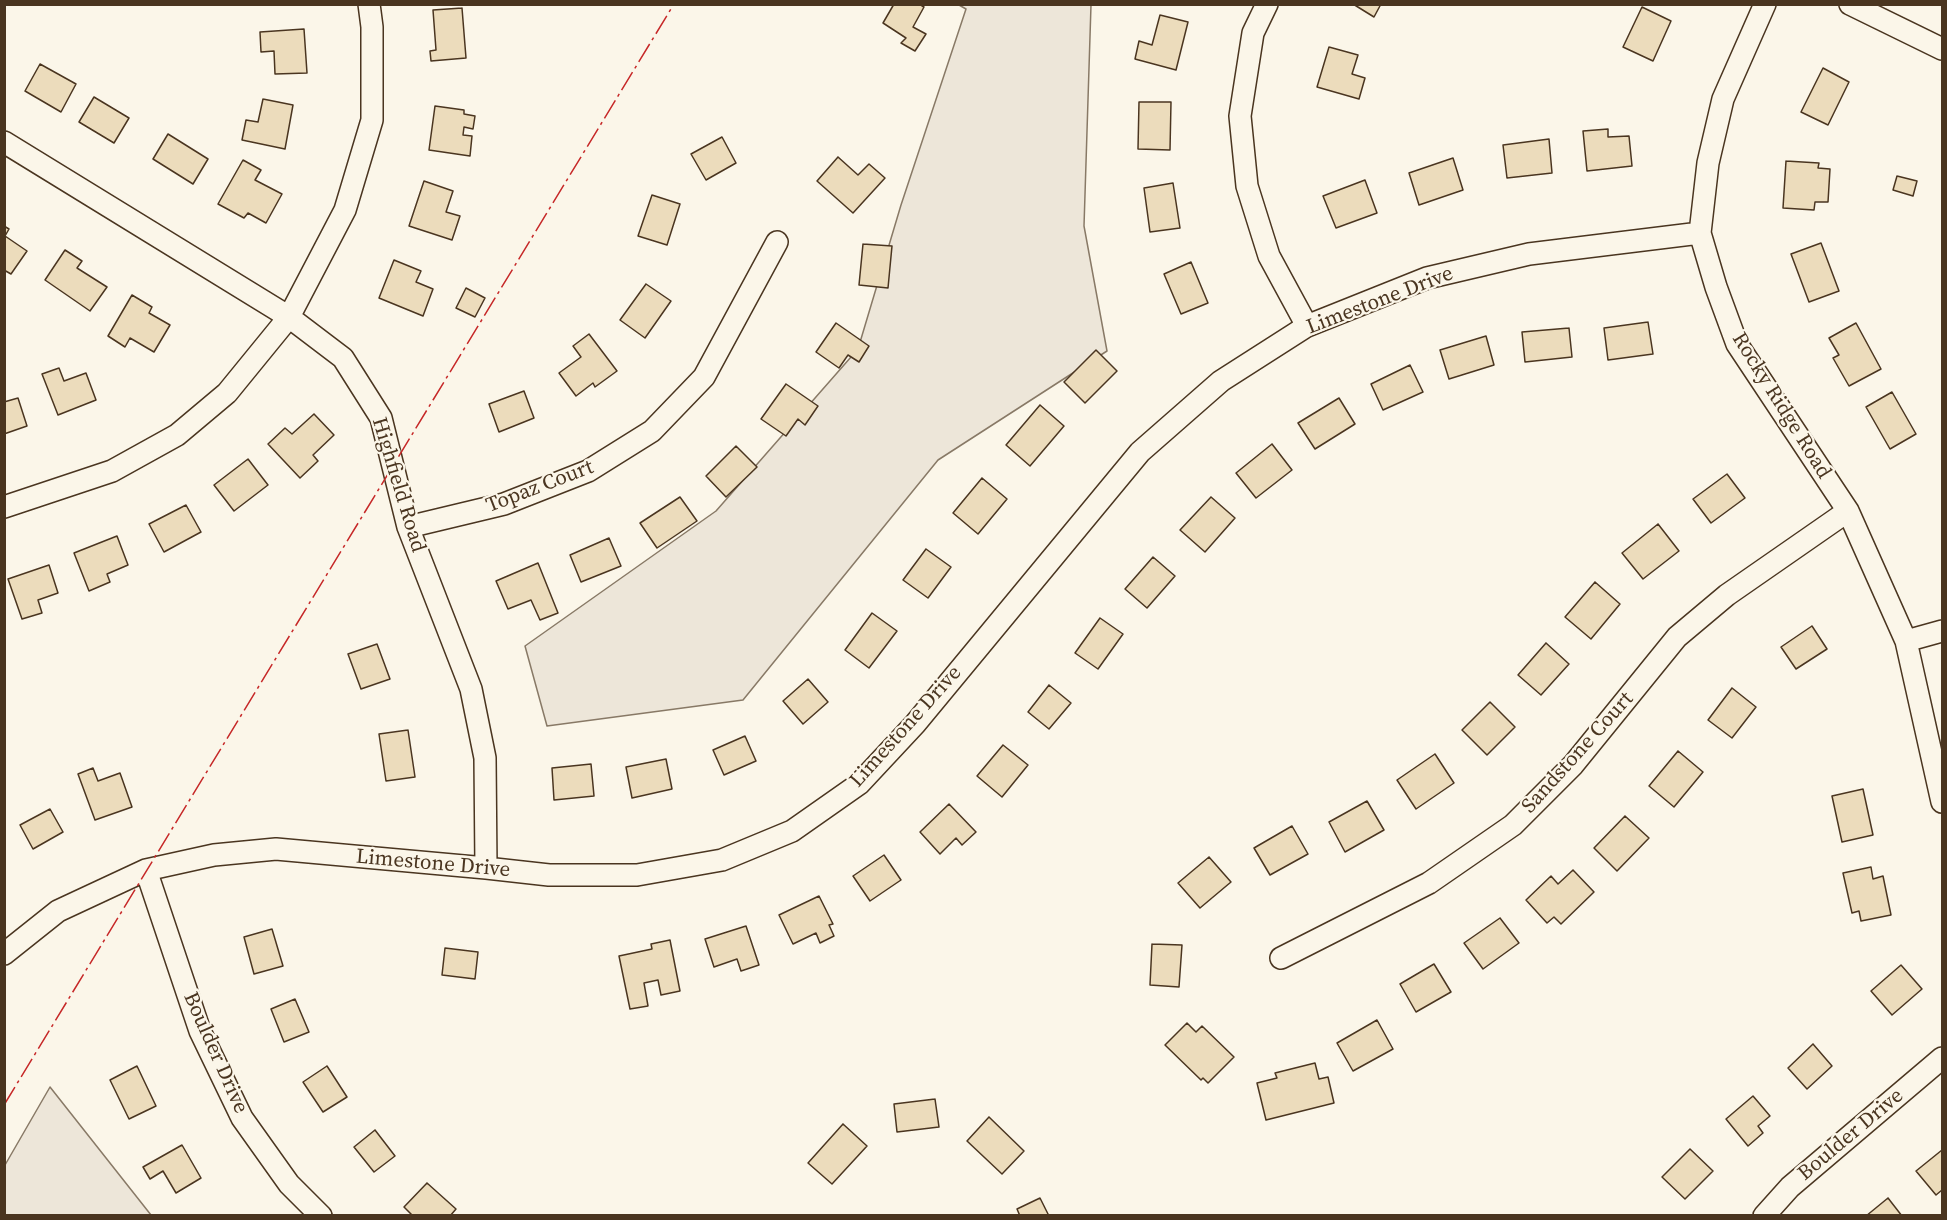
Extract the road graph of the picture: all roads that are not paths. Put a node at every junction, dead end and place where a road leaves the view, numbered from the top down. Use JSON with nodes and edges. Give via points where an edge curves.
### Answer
{"nodes":[{"id":1,"x":369,"y":4,"type":"edge"},
{"id":2,"x":1267,"y":4,"type":"edge"},
{"id":3,"x":1765,"y":4,"type":"edge"},
{"id":4,"x":1850,"y":4,"type":"edge"},
{"id":5,"x":1942,"y":49,"type":"edge"},
{"id":6,"x":4,"y":142,"type":"edge"},
{"id":7,"x":1700,"y":232,"type":"junction"},
{"id":8,"x":777,"y":242,"type":"dead end"},
{"id":9,"x":290,"y":317,"type":"junction"},
{"id":10,"x":1307,"y":326,"type":"junction"},
{"id":11,"x":4,"y":507,"type":"edge"},
{"id":12,"x":1848,"y":511,"type":"junction"},
{"id":13,"x":408,"y":527,"type":"junction"},
{"id":14,"x":1942,"y":631,"type":"edge"},
{"id":15,"x":1906,"y":641,"type":"junction"},
{"id":16,"x":1942,"y":802,"type":"edge"},
{"id":17,"x":486,"y":868,"type":"junction"},
{"id":18,"x":146,"y":870,"type":"junction"},
{"id":19,"x":4,"y":954,"type":"edge"},
{"id":20,"x":1281,"y":958,"type":"dead end"},
{"id":21,"x":1942,"y":1058,"type":"edge"},
{"id":22,"x":321,"y":1215,"type":"edge"},
{"id":23,"x":1764,"y":1215,"type":"edge"}],
"edges":[{"from":1,"to":9,"type":"street","via":[[372,120],[345,210]]},
{"from":2,"to":10,"type":"street","via":[[1253,33],[1240,116],[1247,186],[1269,256]]},
{"from":3,"to":7,"type":"street","name":"Rocky Ridge Road","via":[[1723,99],[1708,163]]},
{"from":4,"to":5,"type":"street"},
{"from":6,"to":9,"type":"street","name":"Highfield Road"},
{"from":7,"to":10,"type":"street","name":"Limestone Drive","via":[[1529,254],[1427,278]]},
{"from":7,"to":12,"type":"street","name":"Rocky Ridge Road","via":[[1737,344]]},
{"from":8,"to":13,"type":"street","name":"Topaz Court","via":[[704,376],[652,431],[567,480],[504,504]]},
{"from":9,"to":11,"type":"street","via":[[227,393],[177,435],[112,471]]},
{"from":9,"to":13,"type":"street","name":"Highfield Road","via":[[343,358],[381,418]]},
{"from":10,"to":17,"type":"street","name":"Limestone Drive","via":[[1221,381],[1140,452],[915,724],[859,784],[792,831],[722,860],[638,875],[549,875]]},
{"from":12,"to":15,"type":"street","name":"Rocky Ridge Road"},
{"from":12,"to":20,"type":"street","name":"Sandstone Court","via":[[1727,595],[1677,637],[1573,765],[1513,825],[1429,882]]},
{"from":13,"to":17,"type":"street","name":"Highfield Road","via":[[471,689],[485,758]]},
{"from":14,"to":15,"type":"street"},
{"from":15,"to":16,"type":"street","name":"Rocky Ridge Road"},
{"from":17,"to":18,"type":"street","name":"Limestone Drive","via":[[276,849],[214,855]]},
{"from":18,"to":19,"type":"street","name":"Limestone Drive","via":[[58,911]]},
{"from":18,"to":22,"type":"street","name":"Boulder Drive","via":[[200,1031],[242,1118],[289,1184]]},
{"from":21,"to":23,"type":"street","name":"Boulder Drive","via":[[1790,1186]]}]}
